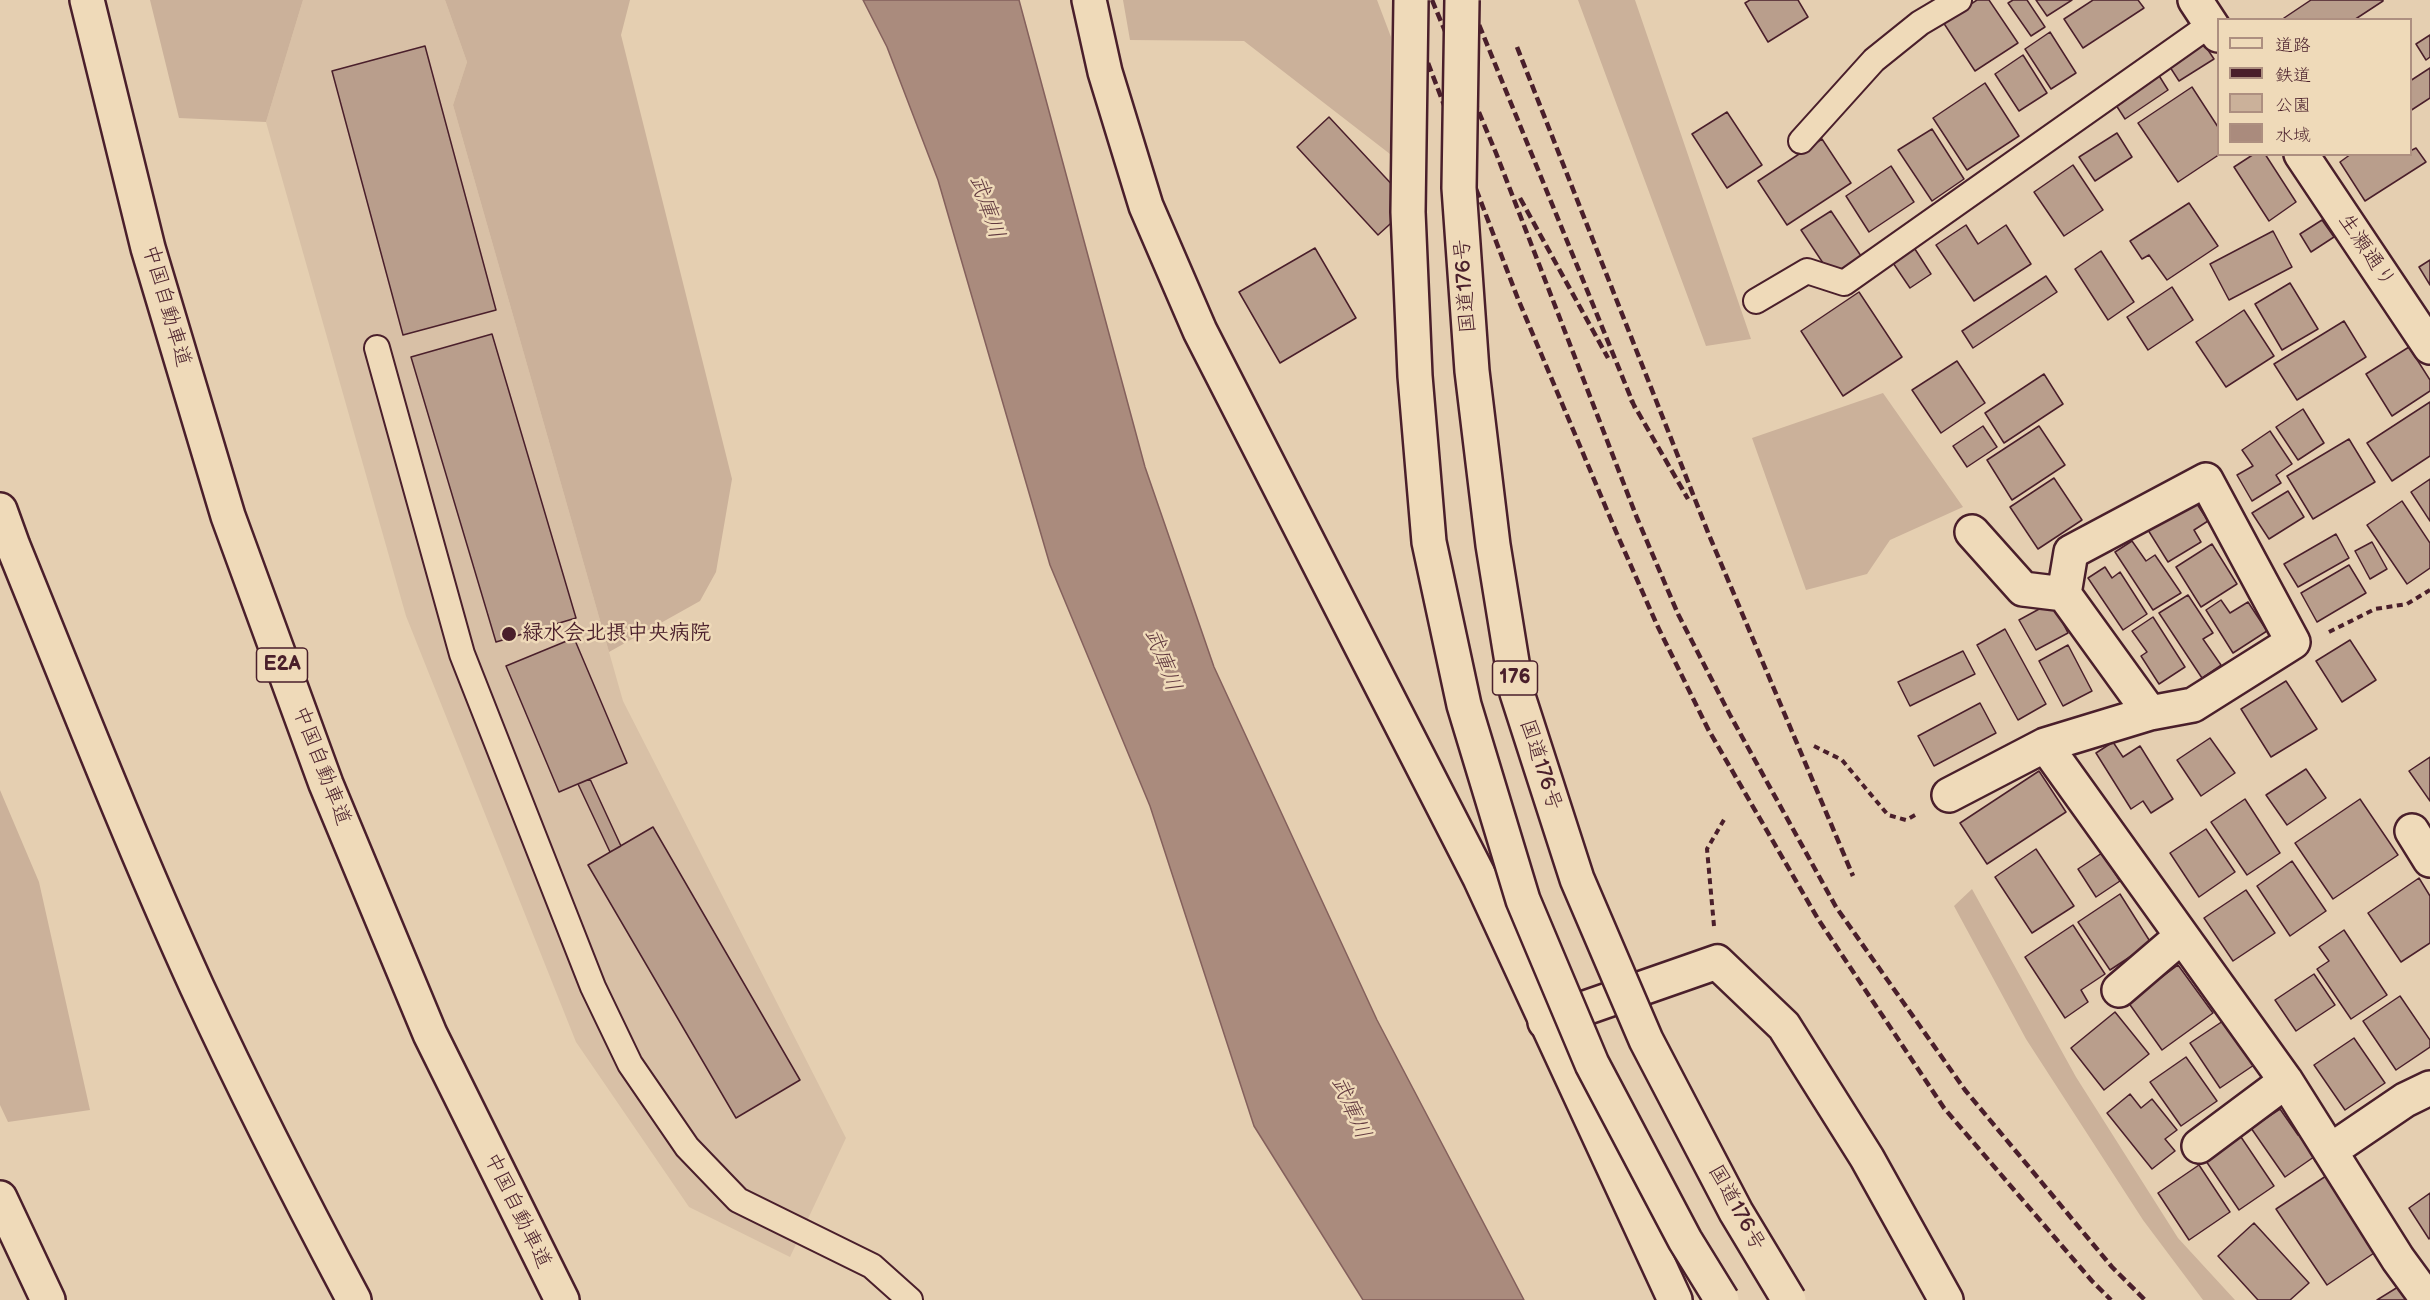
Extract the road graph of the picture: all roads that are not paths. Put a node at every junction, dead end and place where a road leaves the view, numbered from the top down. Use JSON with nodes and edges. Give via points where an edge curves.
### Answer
{"nodes":[{"id":1,"x":87,"y":0,"type":"edge"},
{"id":2,"x":1089,"y":0,"type":"edge"},
{"id":3,"x":1411,"y":0,"type":"edge"},
{"id":4,"x":1462,"y":0,"type":"edge"},
{"id":5,"x":1959,"y":0,"type":"edge"},
{"id":6,"x":2208,"y":20,"type":"edge"},
{"id":7,"x":1801,"y":141,"type":"dead end"},
{"id":8,"x":2302,"y":156,"type":"edge"},
{"id":9,"x":1756,"y":301,"type":"dead end"},
{"id":10,"x":2430,"y":347,"type":"edge"},
{"id":11,"x":377,"y":348,"type":"dead end"},
{"id":12,"x":0,"y":510,"type":"edge"},
{"id":13,"x":1972,"y":532,"type":"dead end"},
{"id":14,"x":2064,"y":594,"type":"junction"},
{"id":15,"x":2150,"y":713,"type":"junction"},
{"id":16,"x":2045,"y":746,"type":"junction"},
{"id":17,"x":1949,"y":795,"type":"road end"},
{"id":18,"x":2412,"y":831,"type":"dead end"},
{"id":19,"x":2430,"y":860,"type":"edge"},
{"id":20,"x":2182,"y":936,"type":"junction"},
{"id":21,"x":2119,"y":990,"type":"dead end"},
{"id":22,"x":1545,"y":1022,"type":"junction"},
{"id":23,"x":2286,"y":1081,"type":"junction"},
{"id":24,"x":2430,"y":1088,"type":"edge"},
{"id":25,"x":2199,"y":1146,"type":"dead end"},
{"id":26,"x":2330,"y":1151,"type":"junction"},
{"id":27,"x":0,"y":1198,"type":"edge"},
{"id":28,"x":48,"y":1300,"type":"edge"},
{"id":29,"x":354,"y":1300,"type":"edge"},
{"id":30,"x":562,"y":1300,"type":"edge"},
{"id":31,"x":910,"y":1300,"type":"edge"},
{"id":32,"x":1675,"y":1300,"type":"edge"},
{"id":33,"x":1722,"y":1300,"type":"edge"},
{"id":34,"x":1789,"y":1300,"type":"edge"},
{"id":35,"x":1946,"y":1300,"type":"edge"},
{"id":36,"x":2428,"y":1300,"type":"edge"}],
"edges":[{"from":1,"to":30,"type":"main road","name":"中国自動車道","number":"E2A","via":[[148,248],[236,538],[326,784],[430,1034]]},
{"from":2,"to":22,"type":"main road","via":[[1105,72],[1146,206],[1200,332],[1480,878]]},
{"from":3,"to":33,"type":"main road","number":"176","bridge":true,"via":[[1408,212],[1415,376],[1429,542],[1464,705],[1523,900],[1592,1064],[1685,1240]]},
{"from":4,"to":34,"type":"main road","name":"国道176号","number":"176","bridge":true,"via":[[1459,188],[1472,371],[1493,545],[1517,693],[1577,879],[1646,1040],[1736,1212]]},
{"from":5,"to":7,"type":"lane","via":[[1920,23],[1874,60]]},
{"from":6,"to":9,"type":"lane","via":[[1844,283],[1807,271]]},
{"from":8,"to":10,"type":"main road","name":"生瀬通り"},
{"from":11,"to":31,"type":"lane","via":[[462,654],[593,987],[630,1064],[687,1148],[738,1200],[872,1266]]},
{"from":12,"to":29,"type":"main road","via":[[108,782],[197,986],[292,1184]]},
{"from":13,"to":14,"type":"main road","via":[[2023,589]]},
{"from":14,"to":15,"type":"main road"},
{"from":14,"to":15,"type":"main road","via":[[2072,552],[2206,480],[2293,642],[2193,705]]},
{"from":15,"to":16,"type":"main road"},
{"from":16,"to":17,"type":"main road"},
{"from":16,"to":20,"type":"main road"},
{"from":18,"to":19,"type":"main road"},
{"from":20,"to":21,"type":"main road"},
{"from":20,"to":23,"type":"main road"},
{"from":22,"to":32,"type":"main road"},
{"from":22,"to":35,"type":"main road","via":[[1717,962],[1784,1026],[1867,1158]]},
{"from":23,"to":25,"type":"main road"},
{"from":23,"to":26,"type":"main road"},
{"from":24,"to":26,"type":"main road","via":[[2405,1100]]},
{"from":26,"to":36,"type":"main road"},
{"from":27,"to":28,"type":"main road"}]}
